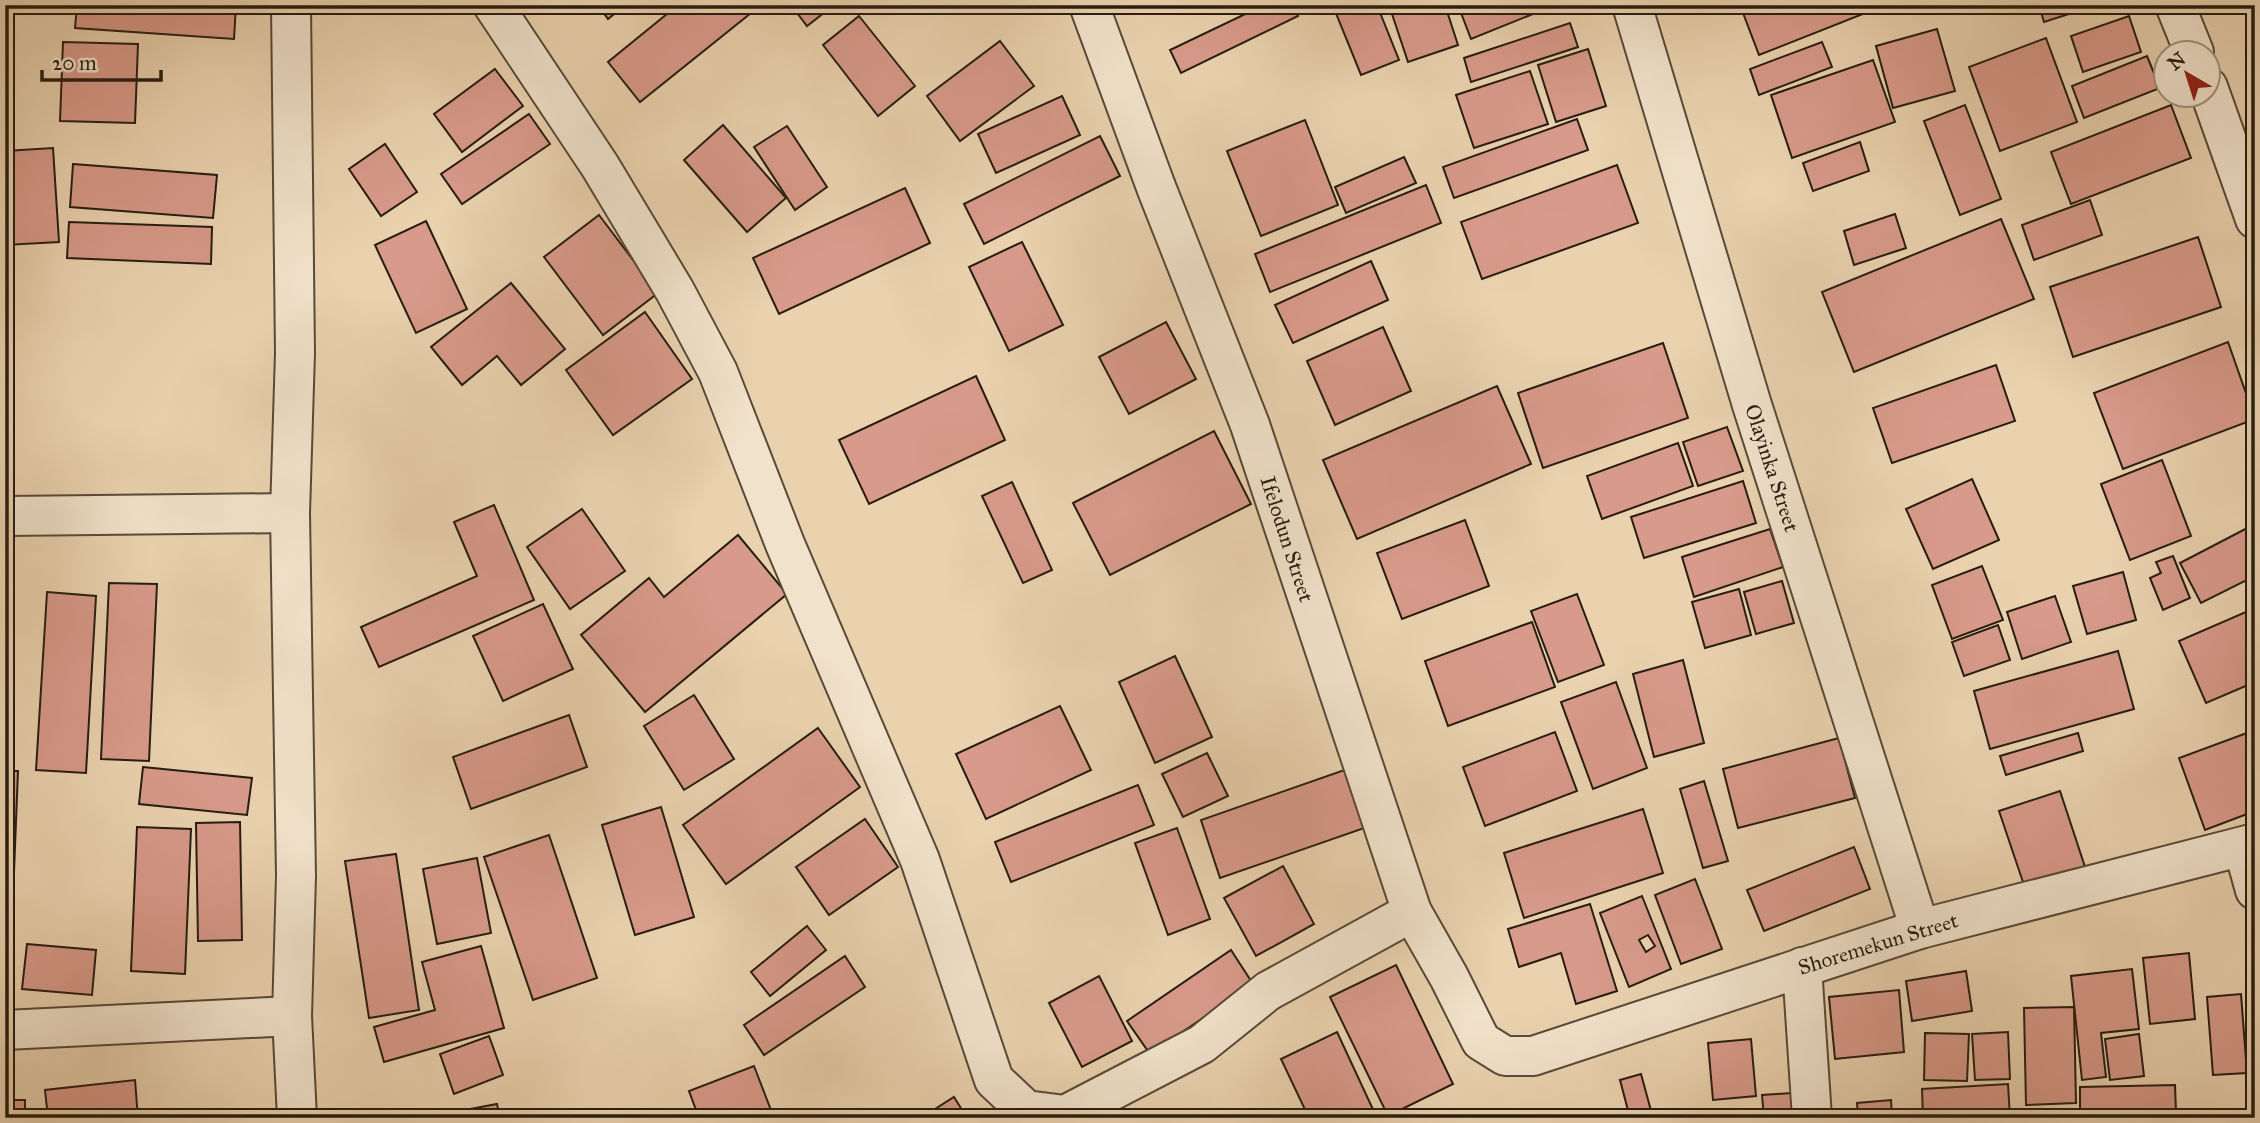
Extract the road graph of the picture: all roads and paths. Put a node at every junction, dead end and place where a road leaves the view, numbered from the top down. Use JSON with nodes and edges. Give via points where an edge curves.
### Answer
{"nodes":[{"id":1,"x":291,"y":5,"type":"edge"},
{"id":2,"x":493,"y":5,"type":"edge"},
{"id":3,"x":1089,"y":5,"type":"edge"},
{"id":4,"x":1632,"y":5,"type":"edge"},
{"id":5,"x":2175,"y":5,"type":"edge"},
{"id":6,"x":2188,"y":38,"type":"edge"},
{"id":7,"x":2215,"y":108,"type":"edge"},
{"id":8,"x":2255,"y":219,"type":"edge"},
{"id":9,"x":290,"y":513,"type":"junction"},
{"id":10,"x":5,"y":516,"type":"edge"},
{"id":11,"x":2249,"y":845,"type":"edge"},
{"id":12,"x":2255,"y":890,"type":"edge"},
{"id":13,"x":1412,"y":912,"type":"junction"},
{"id":14,"x":1920,"y":929,"type":"junction"},
{"id":15,"x":1802,"y":967,"type":"junction"},
{"id":16,"x":292,"y":1016,"type":"junction"},
{"id":17,"x":5,"y":1030,"type":"edge"},
{"id":18,"x":1506,"y":1056,"type":"joint"},
{"id":19,"x":297,"y":1118,"type":"edge"},
{"id":20,"x":1812,"y":1118,"type":"edge"}],
"edges":[{"from":1,"to":9,"type":"street","via":[[295,353]]},
{"from":2,"to":13,"type":"street","via":[[600,166],[718,372],[785,544],[919,860],[994,1080],[1026,1110],[1065,1115],[1202,1044],[1268,991]]},
{"from":3,"to":13,"type":"street","name":"Ifelodun Street","via":[[1250,425]]},
{"from":4,"to":14,"type":"street","name":"Olayinka Street","via":[[1752,405]]},
{"from":5,"to":6,"type":"street"},
{"from":7,"to":8,"type":"street"},
{"from":9,"to":10,"type":"street"},
{"from":9,"to":16,"type":"street","via":[[296,876]]},
{"from":11,"to":12,"type":"street"},
{"from":11,"to":14,"type":"street","name":"Shoremekun Street"},
{"from":13,"to":18,"type":"street","name":"Ifelodun Street","via":[[1481,1041]]},
{"from":14,"to":15,"type":"street","name":"Shoremekun Street"},
{"from":15,"to":18,"type":"street","name":"Shoremekun Street","via":[[1533,1056]]},
{"from":15,"to":20,"type":"street"},
{"from":16,"to":17,"type":"street"},
{"from":16,"to":19,"type":"street"}]}
